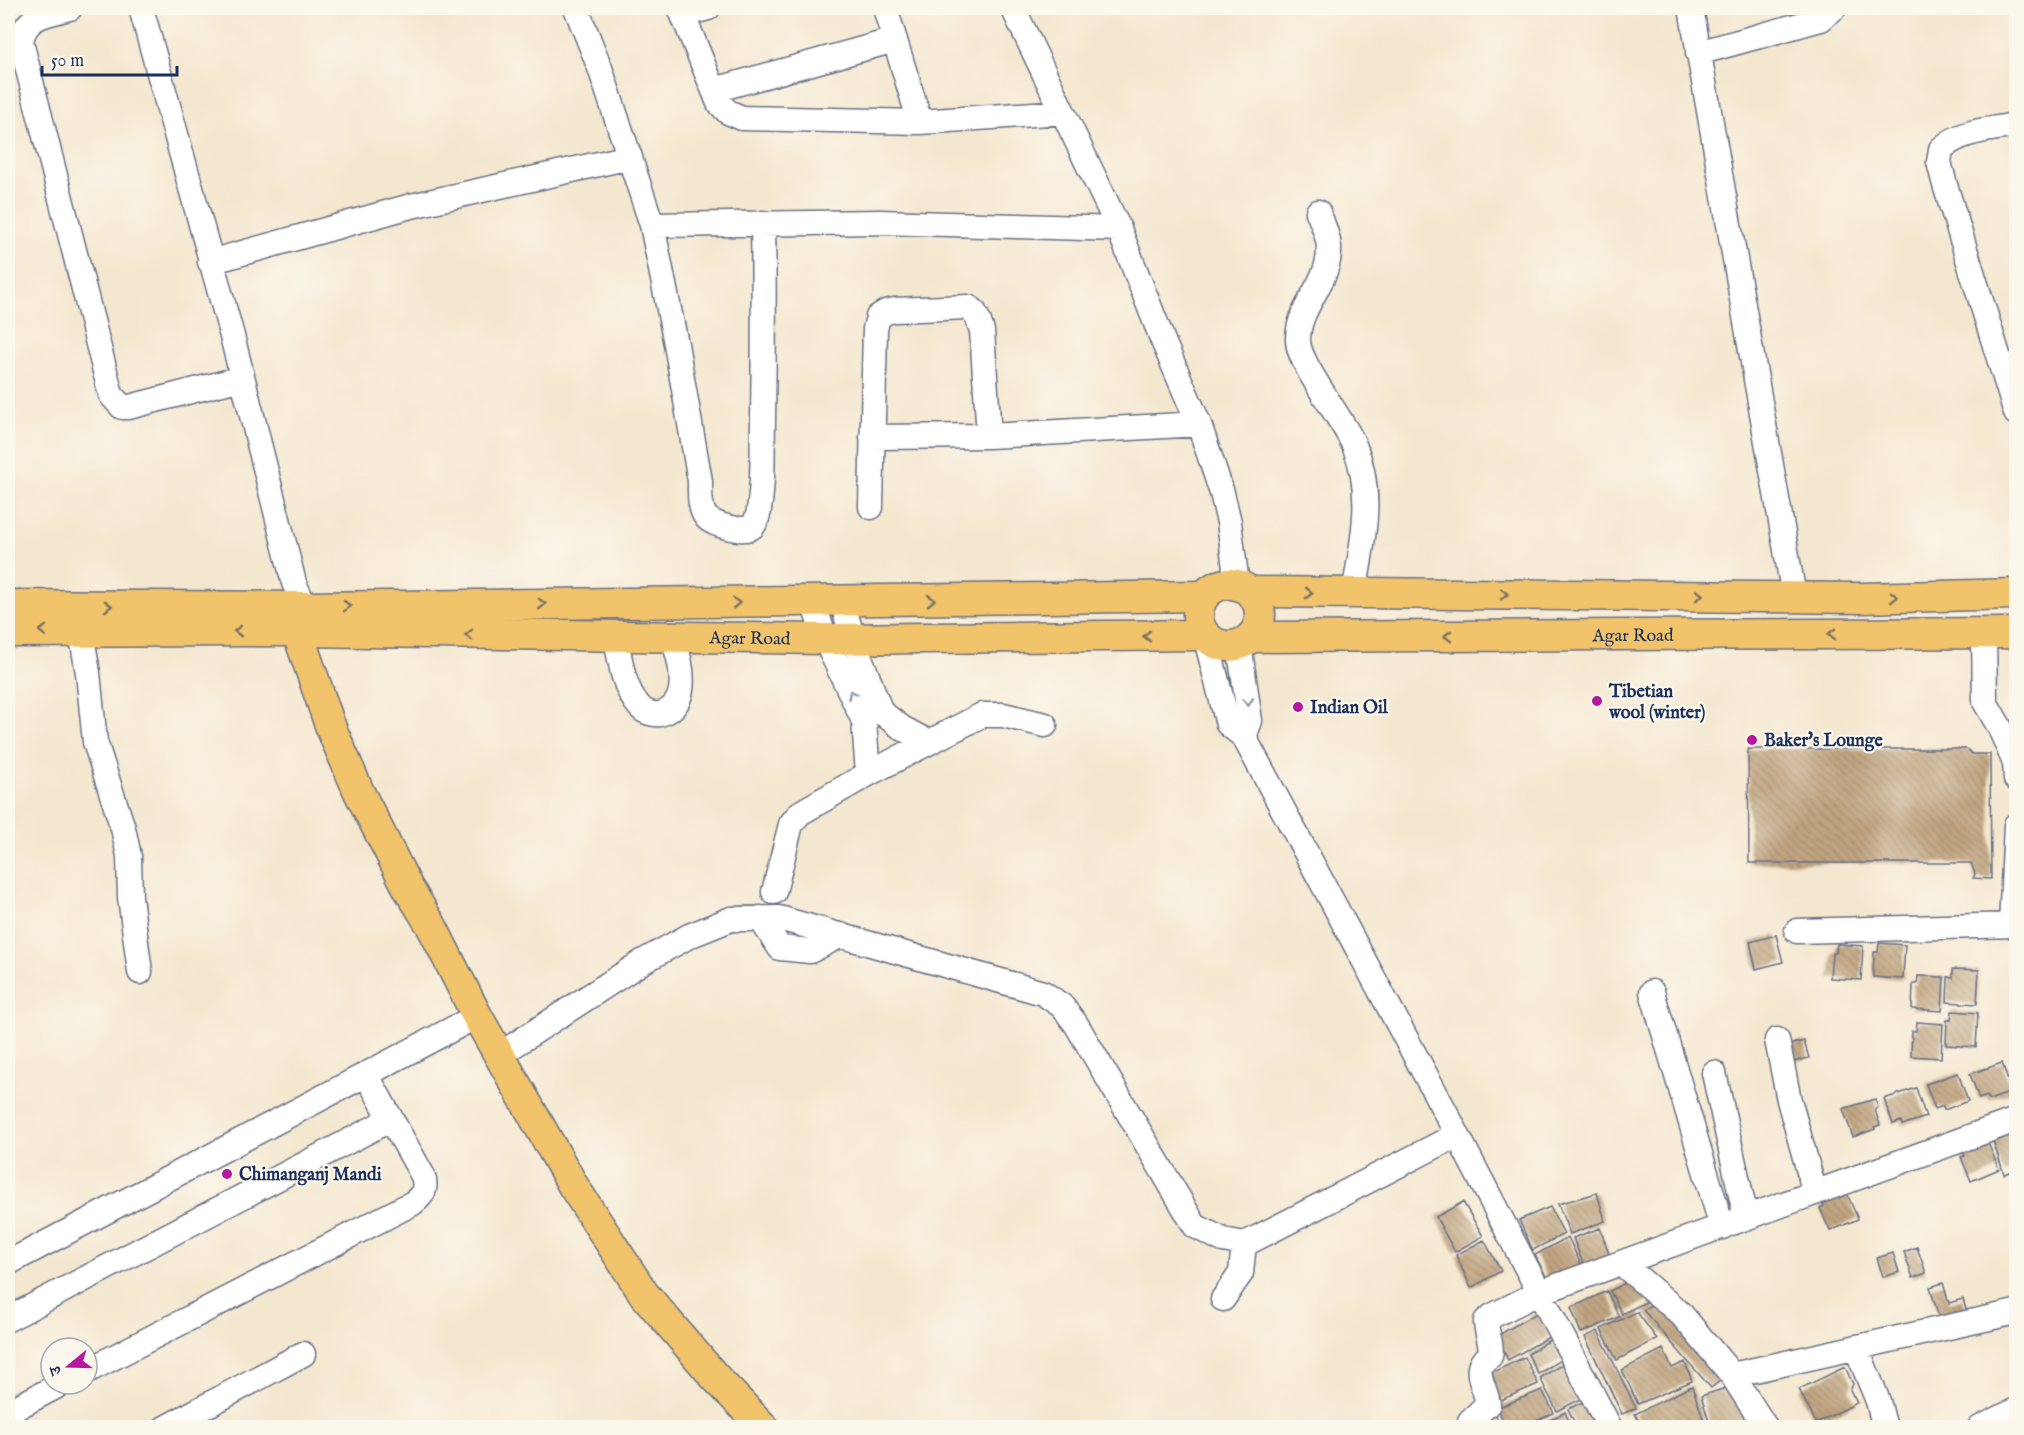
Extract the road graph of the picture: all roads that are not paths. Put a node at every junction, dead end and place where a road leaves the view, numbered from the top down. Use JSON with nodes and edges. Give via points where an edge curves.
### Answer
{"nodes":[{"id":1,"x":70,"y":8,"type":"edge"},
{"id":2,"x":141,"y":8,"type":"edge"},
{"id":3,"x":576,"y":8,"type":"edge"},
{"id":4,"x":708,"y":8,"type":"edge"},
{"id":5,"x":885,"y":8,"type":"edge"},
{"id":6,"x":1013,"y":8,"type":"edge"},
{"id":7,"x":1691,"y":8,"type":"edge"},
{"id":8,"x":1834,"y":8,"type":"edge"},
{"id":9,"x":682,"y":11,"type":"edge"},
{"id":10,"x":895,"y":40,"type":"junction"},
{"id":11,"x":1698,"y":53,"type":"junction"},
{"id":12,"x":714,"y":90,"type":"junction"},
{"id":13,"x":1062,"y":112,"type":"junction"},
{"id":14,"x":920,"y":122,"type":"junction"},
{"id":15,"x":2016,"y":125,"type":"edge"},
{"id":16,"x":630,"y":157,"type":"junction"},
{"id":17,"x":1318,"y":212,"type":"dead end"},
{"id":18,"x":763,"y":224,"type":"junction"},
{"id":19,"x":652,"y":225,"type":"junction"},
{"id":20,"x":1119,"y":229,"type":"junction"},
{"id":21,"x":210,"y":262,"type":"junction"},
{"id":22,"x":242,"y":378,"type":"junction"},
{"id":23,"x":2015,"y":401,"type":"edge"},
{"id":24,"x":1199,"y":424,"type":"junction"},
{"id":25,"x":989,"y":436,"type":"junction"},
{"id":26,"x":872,"y":437,"type":"junction"},
{"id":27,"x":871,"y":507,"type":"dead end"},
{"id":28,"x":1244,"y":588,"type":"junction"},
{"id":29,"x":1354,"y":594,"type":"junction"},
{"id":30,"x":2016,"y":594,"type":"edge"},
{"id":31,"x":1204,"y":596,"type":"junction"},
{"id":32,"x":1794,"y":596,"type":"junction"},
{"id":33,"x":828,"y":602,"type":"junction"},
{"id":34,"x":8,"y":605,"type":"edge"},
{"id":35,"x":509,"y":605,"type":"junction"},
{"id":36,"x":299,"y":612,"type":"junction"},
{"id":37,"x":81,"y":631,"type":"junction"},
{"id":38,"x":8,"y":632,"type":"edge"},
{"id":39,"x":1984,"y":633,"type":"junction"},
{"id":40,"x":2016,"y":633,"type":"edge"},
{"id":41,"x":1205,"y":635,"type":"junction"},
{"id":42,"x":510,"y":636,"type":"junction"},
{"id":43,"x":616,"y":637,"type":"junction"},
{"id":44,"x":672,"y":637,"type":"junction"},
{"id":45,"x":839,"y":639,"type":"junction"},
{"id":46,"x":1245,"y":641,"type":"junction"},
{"id":47,"x":872,"y":716,"type":"junction"},
{"id":48,"x":1045,"y":725,"type":"dead end"},
{"id":49,"x":1244,"y":737,"type":"junction"},
{"id":50,"x":928,"y":742,"type":"junction"},
{"id":51,"x":868,"y":774,"type":"junction"},
{"id":52,"x":2016,"y":780,"type":"edge"},
{"id":53,"x":2016,"y":825,"type":"edge"},
{"id":54,"x":774,"y":892,"type":"dead end"},
{"id":55,"x":2014,"y":925,"type":"edge"},
{"id":56,"x":1797,"y":931,"type":"dead end"},
{"id":57,"x":140,"y":972,"type":"dead end"},
{"id":58,"x":1652,"y":992,"type":"dead end"},
{"id":59,"x":477,"y":1016,"type":"junction"},
{"id":60,"x":1778,"y":1040,"type":"dead end"},
{"id":61,"x":499,"y":1055,"type":"junction"},
{"id":62,"x":1714,"y":1073,"type":"dead end"},
{"id":63,"x":366,"y":1074,"type":"junction"},
{"id":64,"x":391,"y":1119,"type":"junction"},
{"id":65,"x":2016,"y":1120,"type":"edge"},
{"id":66,"x":1457,"y":1135,"type":"junction"},
{"id":67,"x":1815,"y":1193,"type":"junction"},
{"id":68,"x":1746,"y":1218,"type":"junction"},
{"id":69,"x":1722,"y":1227,"type":"junction"},
{"id":70,"x":1244,"y":1244,"type":"junction"},
{"id":71,"x":8,"y":1263,"type":"edge"},
{"id":72,"x":1621,"y":1263,"type":"junction"},
{"id":73,"x":1538,"y":1293,"type":"junction"},
{"id":74,"x":1223,"y":1299,"type":"dead end"},
{"id":75,"x":2016,"y":1312,"type":"edge"},
{"id":76,"x":8,"y":1320,"type":"edge"},
{"id":77,"x":1856,"y":1347,"type":"junction"},
{"id":78,"x":303,"y":1354,"type":"dead end"},
{"id":79,"x":99,"y":1365,"type":"edge"},
{"id":80,"x":1732,"y":1375,"type":"junction"},
{"id":81,"x":39,"y":1396,"type":"edge"},
{"id":82,"x":2016,"y":1410,"type":"edge"},
{"id":83,"x":8,"y":1412,"type":"edge"},
{"id":84,"x":165,"y":1428,"type":"edge"},
{"id":85,"x":764,"y":1428,"type":"edge"},
{"id":86,"x":1470,"y":1428,"type":"edge"},
{"id":87,"x":1610,"y":1428,"type":"edge"},
{"id":88,"x":1766,"y":1428,"type":"edge"},
{"id":89,"x":1884,"y":1428,"type":"edge"},
{"id":90,"x":1980,"y":1428,"type":"edge"}],
"edges":[{"from":1,"to":22,"type":"street","via":[[31,20],[21,42],[111,395],[122,407],[129,407]]},
{"from":2,"to":21,"type":"street"},
{"from":3,"to":16,"type":"street"},
{"from":4,"to":9,"type":"street"},
{"from":5,"to":10,"type":"street"},
{"from":6,"to":13,"type":"street"},
{"from":7,"to":11,"type":"street"},
{"from":8,"to":11,"type":"street","via":[[1821,19]]},
{"from":9,"to":12,"type":"street"},
{"from":10,"to":12,"type":"street"},
{"from":10,"to":14,"type":"street"},
{"from":11,"to":32,"type":"street"},
{"from":12,"to":14,"type":"street","via":[[728,112],[742,118]]},
{"from":13,"to":14,"type":"street"},
{"from":13,"to":20,"type":"street"},
{"from":15,"to":23,"type":"street","via":[[1953,138],[1941,149],[1939,162]]},
{"from":16,"to":19,"type":"street"},
{"from":16,"to":21,"type":"street","via":[[411,206]]},
{"from":17,"to":29,"type":"street","via":[[1329,245],[1328,264],[1299,326],[1298,344],[1354,446],[1364,480],[1366,522]]},
{"from":18,"to":19,"type":"street"},
{"from":18,"to":19,"type":"street","via":[[762,470],[759,510],[748,529],[724,526],[704,515]]},
{"from":18,"to":20,"type":"street","via":[[880,222]]},
{"from":20,"to":24,"type":"street"},
{"from":21,"to":22,"type":"street"},
{"from":22,"to":36,"type":"street"},
{"from":24,"to":25,"type":"street"},
{"from":24,"to":28,"type":"street"},
{"from":25,"to":26,"type":"street"},
{"from":25,"to":26,"type":"street","via":[[982,331],[968,307],[895,310],[878,317]]},
{"from":26,"to":27,"type":"street"},
{"from":28,"to":29,"type":"main road","one_way":true},
{"from":28,"to":31,"type":"main road","via":[[1221,584]]},
{"from":28,"to":46,"type":"main road","via":[[1257,600],[1260,609],[1257,629]]},
{"from":29,"to":32,"type":"main road","one_way":true},
{"from":32,"to":30,"type":"main road","one_way":true},
{"from":33,"to":31,"type":"main road","one_way":true},
{"from":31,"to":41,"type":"main road","via":[[1197,616]]},
{"from":35,"to":33,"type":"main road","one_way":true},
{"from":33,"to":45,"type":"street"},
{"from":34,"to":36,"type":"main road","one_way":true},
{"from":36,"to":35,"type":"main road","one_way":true},
{"from":35,"to":42,"type":"main road"},
{"from":36,"to":37,"type":"main road","one_way":true},
{"from":42,"to":36,"type":"main road","name":"Agar Road","one_way":true},
{"from":36,"to":59,"type":"main road","via":[[331,728],[359,792]]},
{"from":37,"to":38,"type":"main road","one_way":true},
{"from":37,"to":57,"type":"street","via":[[95,742],[129,856]]},
{"from":39,"to":40,"type":"main road","name":"Agar Road"},
{"from":39,"to":46,"type":"main road","name":"Agar Road","one_way":true},
{"from":39,"to":52,"type":"street","via":[[1985,702],[2015,763]]},
{"from":41,"to":45,"type":"main road","name":"Agar Road","one_way":true},
{"from":41,"to":46,"type":"main road","name":"Agar Road","via":[[1223,645]]},
{"from":41,"to":49,"type":"street","via":[[1228,724]]},
{"from":42,"to":43,"type":"main road","name":"Agar Road"},
{"from":43,"to":44,"type":"main road","name":"Agar Road"},
{"from":43,"to":44,"type":"street","via":[[631,694],[640,708],[649,714],[659,714],[672,708],[679,697],[680,656]]},
{"from":44,"to":45,"type":"main road","name":"Agar Road"},
{"from":45,"to":47,"type":"street"},
{"from":46,"to":49,"type":"street","one_way":true,"via":[[1250,721]]},
{"from":47,"to":50,"type":"street"},
{"from":47,"to":51,"type":"street"},
{"from":48,"to":50,"type":"street","via":[[1003,715],[982,715]]},
{"from":49,"to":66,"type":"street"},
{"from":50,"to":51,"type":"street"},
{"from":51,"to":54,"type":"street","via":[[794,818]]},
{"from":53,"to":55,"type":"street"},
{"from":55,"to":56,"type":"street"},
{"from":58,"to":69,"type":"street"},
{"from":59,"to":61,"type":"main road"},
{"from":59,"to":63,"type":"street"},
{"from":60,"to":67,"type":"street","via":[[1789,1100]]},
{"from":61,"to":70,"type":"street","via":[[689,936],[731,919],[779,918],[1043,993],[1062,1006],[1195,1226],[1223,1240]]},
{"from":61,"to":85,"type":"main road","via":[[574,1187],[644,1294]]},
{"from":62,"to":68,"type":"street"},
{"from":63,"to":64,"type":"street"},
{"from":63,"to":71,"type":"street"},
{"from":64,"to":76,"type":"street"},
{"from":64,"to":79,"type":"street","via":[[423,1176],[426,1185],[422,1196]]},
{"from":65,"to":67,"type":"street"},
{"from":66,"to":70,"type":"street"},
{"from":66,"to":73,"type":"street"},
{"from":67,"to":68,"type":"street"},
{"from":68,"to":69,"type":"street"},
{"from":69,"to":72,"type":"street"},
{"from":70,"to":74,"type":"street","via":[[1241,1273]]},
{"from":72,"to":73,"type":"street"},
{"from":72,"to":80,"type":"street","via":[[1681,1314]]},
{"from":73,"to":86,"type":"street","via":[[1486,1321],[1492,1349],[1478,1372],[1488,1404],[1470,1421]]},
{"from":73,"to":87,"type":"street"},
{"from":75,"to":77,"type":"street"},
{"from":77,"to":80,"type":"street"},
{"from":77,"to":89,"type":"street","via":[[1878,1401]]},
{"from":78,"to":84,"type":"street"},
{"from":80,"to":88,"type":"street"},
{"from":81,"to":83,"type":"street"},
{"from":82,"to":90,"type":"street"}]}
